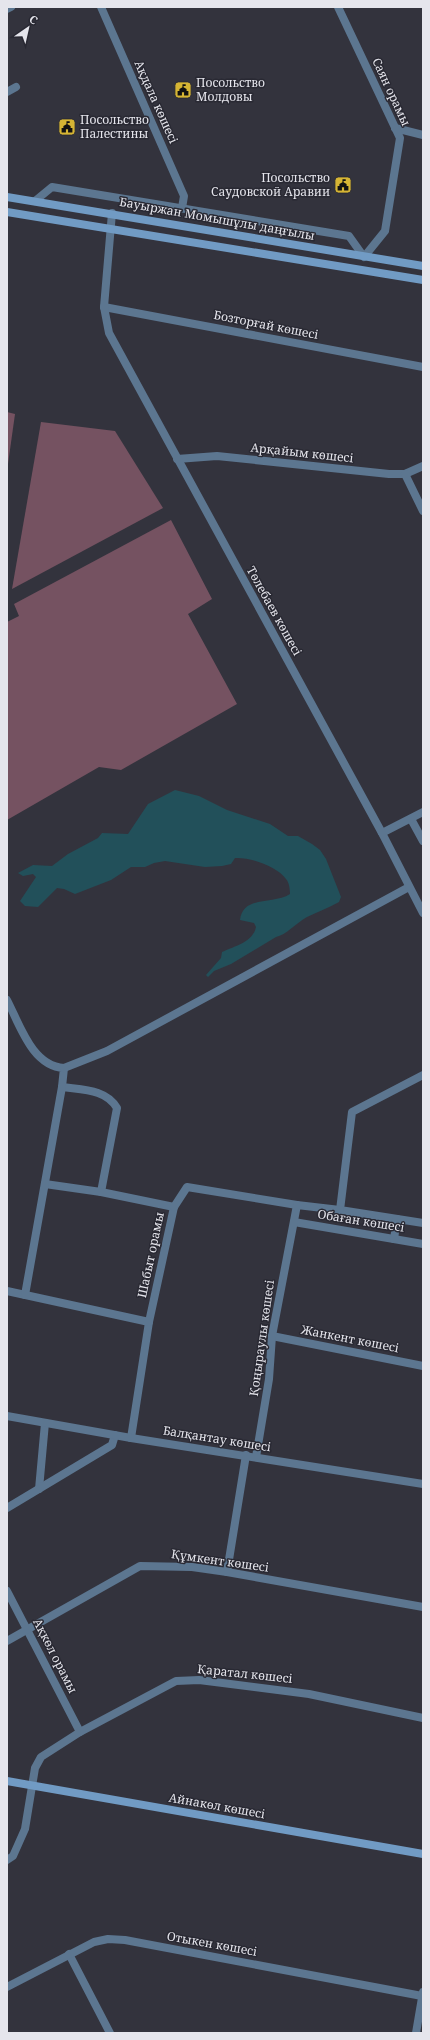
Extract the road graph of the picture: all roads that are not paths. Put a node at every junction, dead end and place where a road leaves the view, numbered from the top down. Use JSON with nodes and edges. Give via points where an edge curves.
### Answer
{"nodes":[{"id":1,"x":11,"y":7,"type":"edge"},
{"id":2,"x":101,"y":7,"type":"edge"},
{"id":3,"x":338,"y":7,"type":"edge"},
{"id":4,"x":7,"y":9,"type":"edge"},
{"id":5,"x":16,"y":87,"type":"dead end"},
{"id":6,"x":7,"y":92,"type":"edge"},
{"id":7,"x":395,"y":128,"type":"junction"},
{"id":8,"x":423,"y":135,"type":"edge"},
{"id":9,"x":7,"y":197,"type":"edge"},
{"id":10,"x":35,"y":201,"type":"junction"},
{"id":11,"x":182,"y":208,"type":"junction"},
{"id":12,"x":7,"y":212,"type":"edge"},
{"id":13,"x":112,"y":213,"type":"junction"},
{"id":14,"x":111,"y":229,"type":"junction"},
{"id":15,"x":364,"y":257,"type":"junction"},
{"id":16,"x":423,"y":266,"type":"edge"},
{"id":17,"x":423,"y":280,"type":"edge"},
{"id":18,"x":104,"y":307,"type":"junction"},
{"id":19,"x":423,"y":367,"type":"edge"},
{"id":20,"x":177,"y":459,"type":"junction"},
{"id":21,"x":423,"y":466,"type":"edge"},
{"id":22,"x":405,"y":474,"type":"junction"},
{"id":23,"x":423,"y":511,"type":"edge"},
{"id":24,"x":423,"y":812,"type":"edge"},
{"id":25,"x":411,"y":819,"type":"junction"},
{"id":26,"x":382,"y":833,"type":"junction"},
{"id":27,"x":423,"y":841,"type":"edge"},
{"id":28,"x":409,"y":887,"type":"junction"},
{"id":29,"x":423,"y":913,"type":"edge"},
{"id":30,"x":7,"y":1000,"type":"edge"},
{"id":31,"x":64,"y":1068,"type":"junction"},
{"id":32,"x":423,"y":1074,"type":"edge"},
{"id":33,"x":62,"y":1087,"type":"junction"},
{"id":34,"x":45,"y":1184,"type":"junction"},
{"id":35,"x":101,"y":1192,"type":"junction"},
{"id":36,"x":297,"y":1204,"type":"junction"},
{"id":37,"x":174,"y":1207,"type":"junction"},
{"id":38,"x":340,"y":1210,"type":"junction"},
{"id":39,"x":397,"y":1219,"type":"junction"},
{"id":40,"x":294,"y":1222,"type":"junction"},
{"id":41,"x":423,"y":1223,"type":"edge"},
{"id":42,"x":394,"y":1239,"type":"junction"},
{"id":43,"x":423,"y":1244,"type":"edge"},
{"id":44,"x":7,"y":1291,"type":"edge"},
{"id":45,"x":25,"y":1295,"type":"junction"},
{"id":46,"x":149,"y":1322,"type":"junction"},
{"id":47,"x":272,"y":1336,"type":"junction"},
{"id":48,"x":423,"y":1366,"type":"edge"},
{"id":49,"x":7,"y":1416,"type":"edge"},
{"id":50,"x":46,"y":1423,"type":"junction"},
{"id":51,"x":115,"y":1435,"type":"junction"},
{"id":52,"x":131,"y":1438,"type":"junction"},
{"id":53,"x":246,"y":1455,"type":"junction"},
{"id":54,"x":256,"y":1457,"type":"junction"},
{"id":55,"x":423,"y":1484,"type":"edge"},
{"id":56,"x":39,"y":1489,"type":"junction"},
{"id":57,"x":7,"y":1508,"type":"edge"},
{"id":58,"x":227,"y":1572,"type":"junction"},
{"id":59,"x":7,"y":1591,"type":"edge"},
{"id":60,"x":423,"y":1607,"type":"edge"},
{"id":61,"x":28,"y":1630,"type":"junction"},
{"id":62,"x":7,"y":1641,"type":"edge"},
{"id":63,"x":423,"y":1718,"type":"edge"},
{"id":64,"x":80,"y":1732,"type":"junction"},
{"id":65,"x":7,"y":1781,"type":"edge"},
{"id":66,"x":33,"y":1785,"type":"junction"},
{"id":67,"x":423,"y":1854,"type":"edge"},
{"id":68,"x":10,"y":1858,"type":"edge"},
{"id":69,"x":69,"y":1954,"type":"junction"},
{"id":70,"x":7,"y":1987,"type":"edge"},
{"id":71,"x":423,"y":1994,"type":"edge"},
{"id":72,"x":110,"y":2033,"type":"edge"},
{"id":73,"x":416,"y":2033,"type":"edge"}],
"edges":[{"from":1,"to":4,"type":"street"},
{"from":2,"to":11,"type":"street","name":"Ақдала көшесі","via":[[184,196]]},
{"from":3,"to":7,"type":"street","name":"Саян орамы"},
{"from":5,"to":6,"type":"street"},
{"from":7,"to":8,"type":"street"},
{"from":7,"to":15,"type":"street","name":"Саян орамы","via":[[400,138],[385,231]]},
{"from":9,"to":10,"type":"main road","name":"Бауыржан Момышұлы даңғылы"},
{"from":10,"to":11,"type":"street","via":[[52,187]]},
{"from":10,"to":13,"type":"main road","name":"Бауыржан Момышұлы даңғылы"},
{"from":11,"to":15,"type":"street","via":[[348,236]]},
{"from":12,"to":14,"type":"main road"},
{"from":13,"to":14,"type":"street","name":"Төлебаев көшесі"},
{"from":13,"to":15,"type":"main road","name":"Бауыржан Момышұлы даңғылы"},
{"from":14,"to":17,"type":"main road"},
{"from":14,"to":18,"type":"street","name":"Төлебаев көшесі"},
{"from":15,"to":16,"type":"main road","name":"Бауыржан Момышұлы даңғылы"},
{"from":18,"to":19,"type":"street","name":"Бозторғай көшесі"},
{"from":18,"to":20,"type":"street","name":"Төлебаев көшесі","via":[[109,333],[120,356]]},
{"from":20,"to":22,"type":"street","name":"Арқайым көшесі","via":[[208,456]]},
{"from":20,"to":26,"type":"street","name":"Төлебаев көшесі"},
{"from":21,"to":22,"type":"street","name":"Арқайым көшесі"},
{"from":22,"to":23,"type":"street"},
{"from":24,"to":25,"type":"street"},
{"from":25,"to":26,"type":"street"},
{"from":25,"to":27,"type":"street"},
{"from":26,"to":28,"type":"street","name":"Төлебаев көшесі"},
{"from":28,"to":29,"type":"street","name":"Төлебаев көшесі"},
{"from":28,"to":31,"type":"street","via":[[107,1051]]},
{"from":30,"to":31,"type":"street","via":[[34,1051],[45,1062],[56,1068]]},
{"from":31,"to":33,"type":"street"},
{"from":32,"to":38,"type":"street","via":[[352,1112]]},
{"from":33,"to":34,"type":"street"},
{"from":33,"to":35,"type":"street","via":[[102,1094],[112,1099],[117,1108]]},
{"from":34,"to":35,"type":"street","name":"Шабыт орамы"},
{"from":34,"to":45,"type":"street"},
{"from":35,"to":37,"type":"street","name":"Шабыт орамы"},
{"from":36,"to":37,"type":"street","via":[[187,1187]]},
{"from":36,"to":38,"type":"street"},
{"from":36,"to":40,"type":"street","name":"Қоңыраулы көшесі"},
{"from":37,"to":46,"type":"street","name":"Шабыт орамы"},
{"from":38,"to":39,"type":"street"},
{"from":39,"to":41,"type":"street"},
{"from":39,"to":42,"type":"street"},
{"from":40,"to":42,"type":"street","name":"Обаған көшесі"},
{"from":40,"to":47,"type":"street","name":"Қоңыраулы көшесі"},
{"from":42,"to":43,"type":"street","name":"Обаған көшесі"},
{"from":44,"to":45,"type":"street"},
{"from":45,"to":46,"type":"street"},
{"from":46,"to":52,"type":"street","name":"Шабыт орамы"},
{"from":47,"to":48,"type":"street","name":"Жанкент көшесі"},
{"from":47,"to":54,"type":"street","name":"Қоңыраулы көшесі","via":[[269,1379]]},
{"from":49,"to":50,"type":"street","name":"Балқантау көшесі"},
{"from":50,"to":51,"type":"street","name":"Балқантау көшесі"},
{"from":50,"to":56,"type":"street"},
{"from":51,"to":52,"type":"street","name":"Балқантау көшесі"},
{"from":51,"to":56,"type":"street","via":[[112,1445]]},
{"from":52,"to":53,"type":"street","name":"Балқантау көшесі"},
{"from":53,"to":54,"type":"street","name":"Балқантау көшесі"},
{"from":53,"to":58,"type":"street"},
{"from":54,"to":55,"type":"street","name":"Балқантау көшесі"},
{"from":56,"to":57,"type":"street"},
{"from":58,"to":60,"type":"street","name":"Құмкент көшесі"},
{"from":58,"to":61,"type":"street","name":"Құмкент көшесі","via":[[192,1567],[140,1566]]},
{"from":59,"to":61,"type":"street","name":"Ақкөл орамы"},
{"from":61,"to":62,"type":"street","name":"Құмкент көшесі"},
{"from":61,"to":64,"type":"street","name":"Ақкөл орамы"},
{"from":63,"to":64,"type":"street","name":"Қаратал көшесі","via":[[309,1694],[199,1680],[176,1681]]},
{"from":64,"to":66,"type":"street","name":"Қаратал көшесі","via":[[41,1757],[35,1768]]},
{"from":65,"to":66,"type":"main road","name":"Айнакөл көшесі"},
{"from":66,"to":67,"type":"main road","name":"Айнакөл көшесі"},
{"from":66,"to":68,"type":"street","name":"Қаратал көшесі","via":[[25,1829]]},
{"from":69,"to":70,"type":"street","name":"Отыкен көшесі"},
{"from":69,"to":71,"type":"street","name":"Отыкен көшесі","via":[[99,1940],[125,1940]]},
{"from":69,"to":72,"type":"street"},
{"from":71,"to":73,"type":"street"}]}
